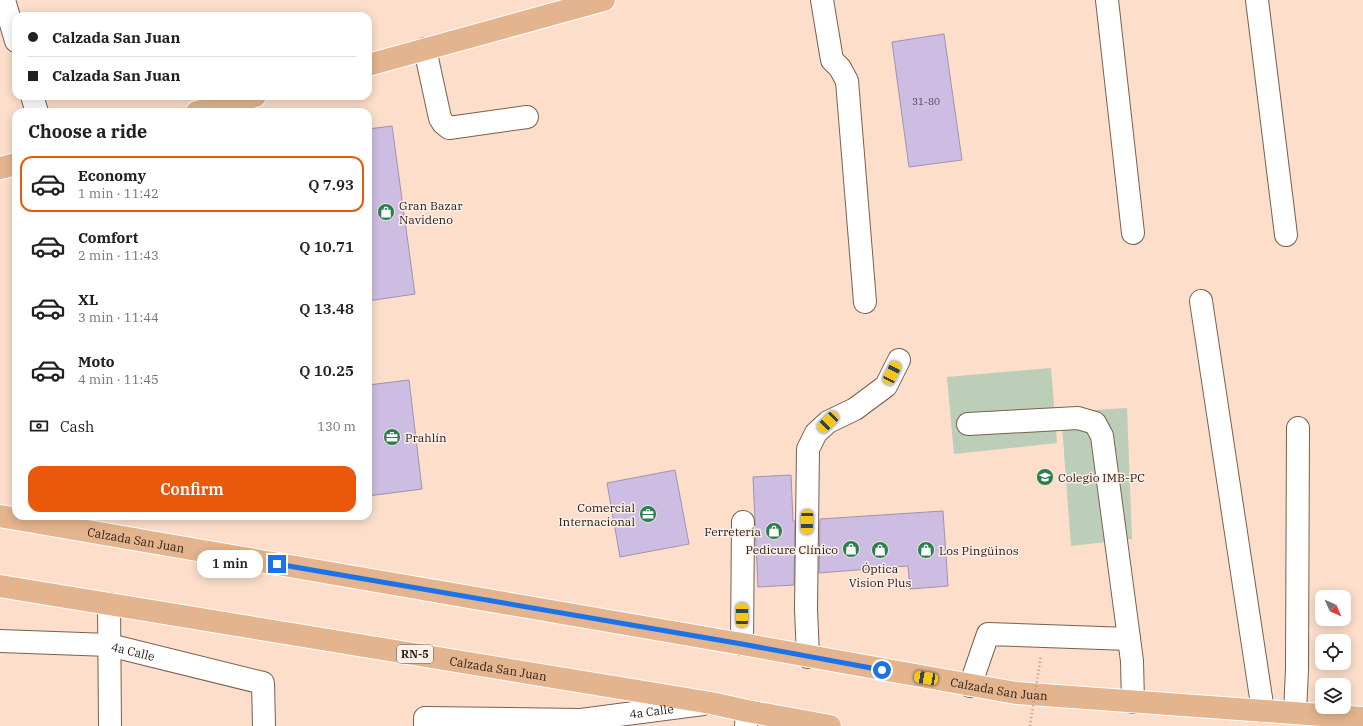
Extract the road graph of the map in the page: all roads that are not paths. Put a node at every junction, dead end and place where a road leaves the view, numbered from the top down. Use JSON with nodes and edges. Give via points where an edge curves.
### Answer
{"nodes":[{"id":1,"x":4,"y":0,"type":"edge"},
{"id":2,"x":604,"y":0,"type":"edge"},
{"id":3,"x":822,"y":0,"type":"edge"},
{"id":4,"x":1107,"y":0,"type":"edge"},
{"id":5,"x":1258,"y":0,"type":"edge"},
{"id":6,"x":12,"y":27,"type":"edge"},
{"id":7,"x":424,"y":50,"type":"junction"},
{"id":8,"x":372,"y":64,"type":"edge"},
{"id":9,"x":241,"y":100,"type":"edge"},
{"id":10,"x":213,"y":108,"type":"edge"},
{"id":11,"x":527,"y":117,"type":"dead end"},
{"id":12,"x":12,"y":165,"type":"edge"},
{"id":13,"x":0,"y":168,"type":"edge"},
{"id":14,"x":1134,"y":233,"type":"dead end"},
{"id":15,"x":1286,"y":235,"type":"dead end"},
{"id":16,"x":1201,"y":301,"type":"dead end"},
{"id":17,"x":865,"y":302,"type":"dead end"},
{"id":18,"x":899,"y":360,"type":"dead end"},
{"id":19,"x":968,"y":424,"type":"dead end"},
{"id":20,"x":1298,"y":428,"type":"dead end"},
{"id":21,"x":0,"y":516,"type":"edge"},
{"id":22,"x":12,"y":518,"type":"edge"},
{"id":23,"x":23,"y":520,"type":"edge"},
{"id":24,"x":743,"y":522,"type":"dead end"},
{"id":25,"x":0,"y":586,"type":"edge"},
{"id":26,"x":109,"y":604,"type":"junction"},
{"id":27,"x":1129,"y":639,"type":"junction"},
{"id":28,"x":0,"y":641,"type":"edge"},
{"id":29,"x":742,"y":644,"type":"junction"},
{"id":30,"x":109,"y":645,"type":"junction"},
{"id":31,"x":808,"y":657,"type":"junction"},
{"id":32,"x":970,"y":686,"type":"junction"},
{"id":33,"x":1133,"y":702,"type":"junction"},
{"id":34,"x":711,"y":703,"type":"junction"},
{"id":35,"x":1263,"y":711,"type":"junction"},
{"id":36,"x":1295,"y":713,"type":"junction"},
{"id":37,"x":1363,"y":718,"type":"edge"},
{"id":38,"x":746,"y":719,"type":"edge"},
{"id":39,"x":425,"y":722,"type":"edge"},
{"id":40,"x":110,"y":726,"type":"edge"},
{"id":41,"x":264,"y":726,"type":"edge"},
{"id":42,"x":830,"y":726,"type":"edge"}],
"edges":[{"from":1,"to":6,"type":"street"},
{"from":2,"to":7,"type":"main road"},
{"from":3,"to":17,"type":"street","via":[[832,60],[847,81]]},
{"from":4,"to":14,"type":"street"},
{"from":5,"to":15,"type":"street"},
{"from":7,"to":8,"type":"main road"},
{"from":7,"to":11,"type":"street","via":[[440,118],[449,128]]},
{"from":9,"to":10,"type":"main road"},
{"from":12,"to":13,"type":"main road"},
{"from":16,"to":35,"type":"street"},
{"from":18,"to":31,"type":"street","via":[[886,386],[855,409],[828,422],[816,434],[808,449]]},
{"from":19,"to":27,"type":"street","via":[[1078,418],[1095,423],[1102,436]]},
{"from":20,"to":36,"type":"street"},
{"from":21,"to":22,"type":"main road","name":"Calzada San Juan"},
{"from":23,"to":29,"type":"main road","name":"Calzada San Juan"},
{"from":24,"to":29,"type":"street"},
{"from":25,"to":26,"type":"main road","name":"Calzada San Juan","number":"RN-5"},
{"from":26,"to":30,"type":"street"},
{"from":26,"to":34,"type":"main road","name":"Calzada San Juan","number":"RN-5"},
{"from":27,"to":32,"type":"street","via":[[988,634]]},
{"from":27,"to":33,"type":"street"},
{"from":28,"to":30,"type":"street","name":"4a Calle"},
{"from":29,"to":31,"type":"main road","name":"Calzada San Juan"},
{"from":30,"to":40,"type":"street"},
{"from":30,"to":41,"type":"street","name":"4a Calle","via":[[263,684]]},
{"from":31,"to":32,"type":"main road","name":"Calzada San Juan"},
{"from":32,"to":33,"type":"main road","name":"Calzada San Juan","via":[[1016,694]]},
{"from":33,"to":35,"type":"main road","name":"Calzada San Juan"},
{"from":34,"to":38,"type":"main road","name":"Calzada San Juan","number":"RN-5"},
{"from":34,"to":39,"type":"street","name":"4a Calle","via":[[581,720]]},
{"from":35,"to":36,"type":"main road","name":"Calzada San Juan"},
{"from":36,"to":37,"type":"main road","name":"Calzada San Juan"},
{"from":38,"to":42,"type":"main road","name":"Calzada San Juan","number":"RN-5"}]}
